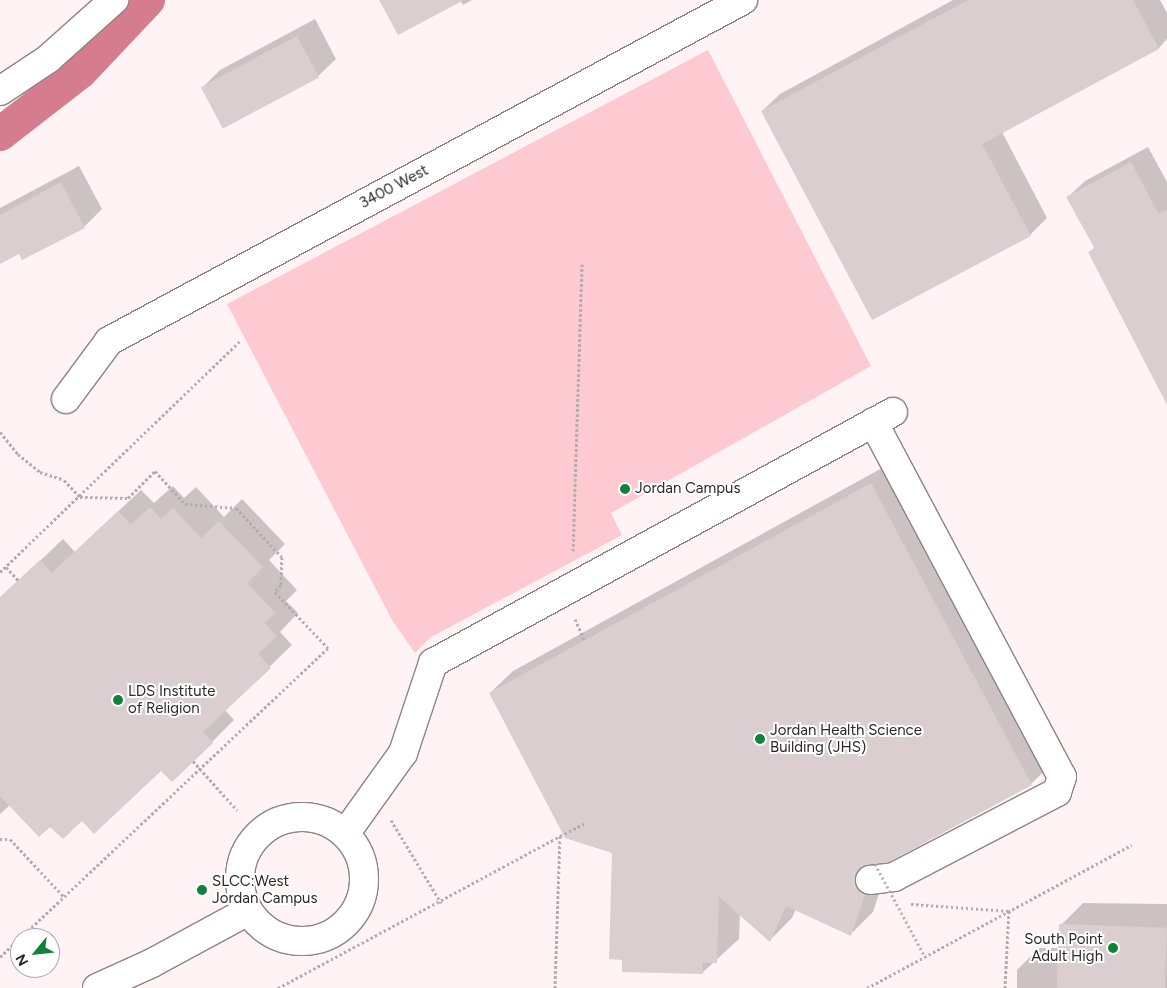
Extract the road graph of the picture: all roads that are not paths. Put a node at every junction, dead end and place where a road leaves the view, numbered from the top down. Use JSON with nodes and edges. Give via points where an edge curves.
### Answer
{"nodes":[{"id":1,"x":114,"y":0,"type":"edge"},
{"id":2,"x":743,"y":0,"type":"edge"},
{"id":3,"x":0,"y":91,"type":"edge"},
{"id":4,"x":66,"y":400,"type":"dead end"},
{"id":5,"x":345,"y":834,"type":"junction"},
{"id":6,"x":872,"y":872,"type":"road end"},
{"id":7,"x":248,"y":911,"type":"junction"},
{"id":8,"x":98,"y":988,"type":"edge"}],
"edges":[{"from":1,"to":3,"type":"street","via":[[48,59]]},
{"from":2,"to":4,"type":"street","name":"3400 West","via":[[109,341]]},
{"from":5,"to":6,"type":"street","via":[[403,753],[433,663],[883,417],[1062,777],[1057,792],[894,877]]},
{"from":5,"to":7,"type":"street","via":[[329,822],[310,816],[290,817],[271,824],[255,836],[244,853],[239,872],[240,892]]},
{"from":5,"to":7,"type":"street","via":[[358,851],[364,871],[363,892],[358,905],[340,928],[322,938],[301,942],[280,937],[262,927]]},
{"from":7,"to":8,"type":"street"}]}
